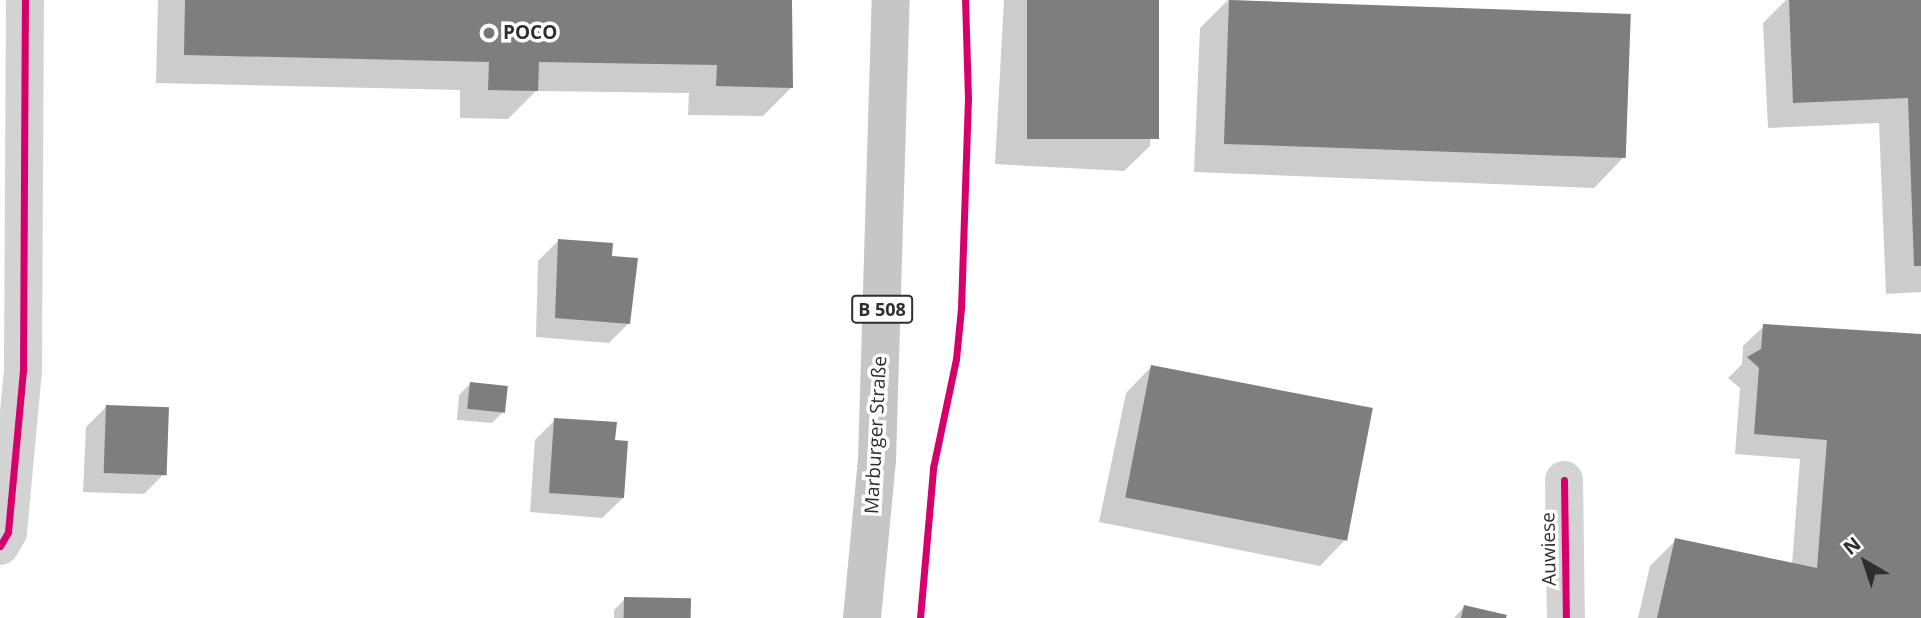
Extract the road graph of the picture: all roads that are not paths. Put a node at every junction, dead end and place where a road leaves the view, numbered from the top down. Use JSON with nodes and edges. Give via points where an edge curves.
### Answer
{"nodes":[{"id":1,"x":25,"y":0,"type":"edge"},
{"id":2,"x":891,"y":0,"type":"edge"},
{"id":3,"x":1564,"y":480,"type":"dead end"},
{"id":4,"x":0,"y":546,"type":"edge"},
{"id":5,"x":862,"y":618,"type":"edge"},
{"id":6,"x":1566,"y":618,"type":"edge"}],
"edges":[{"from":1,"to":4,"type":"street","via":[[23,369],[8,532]]},
{"from":2,"to":5,"type":"main road","name":"Marburger Straße","number":"B 508","via":[[877,460]]},
{"from":3,"to":6,"type":"street","name":"Auwiese"}]}
